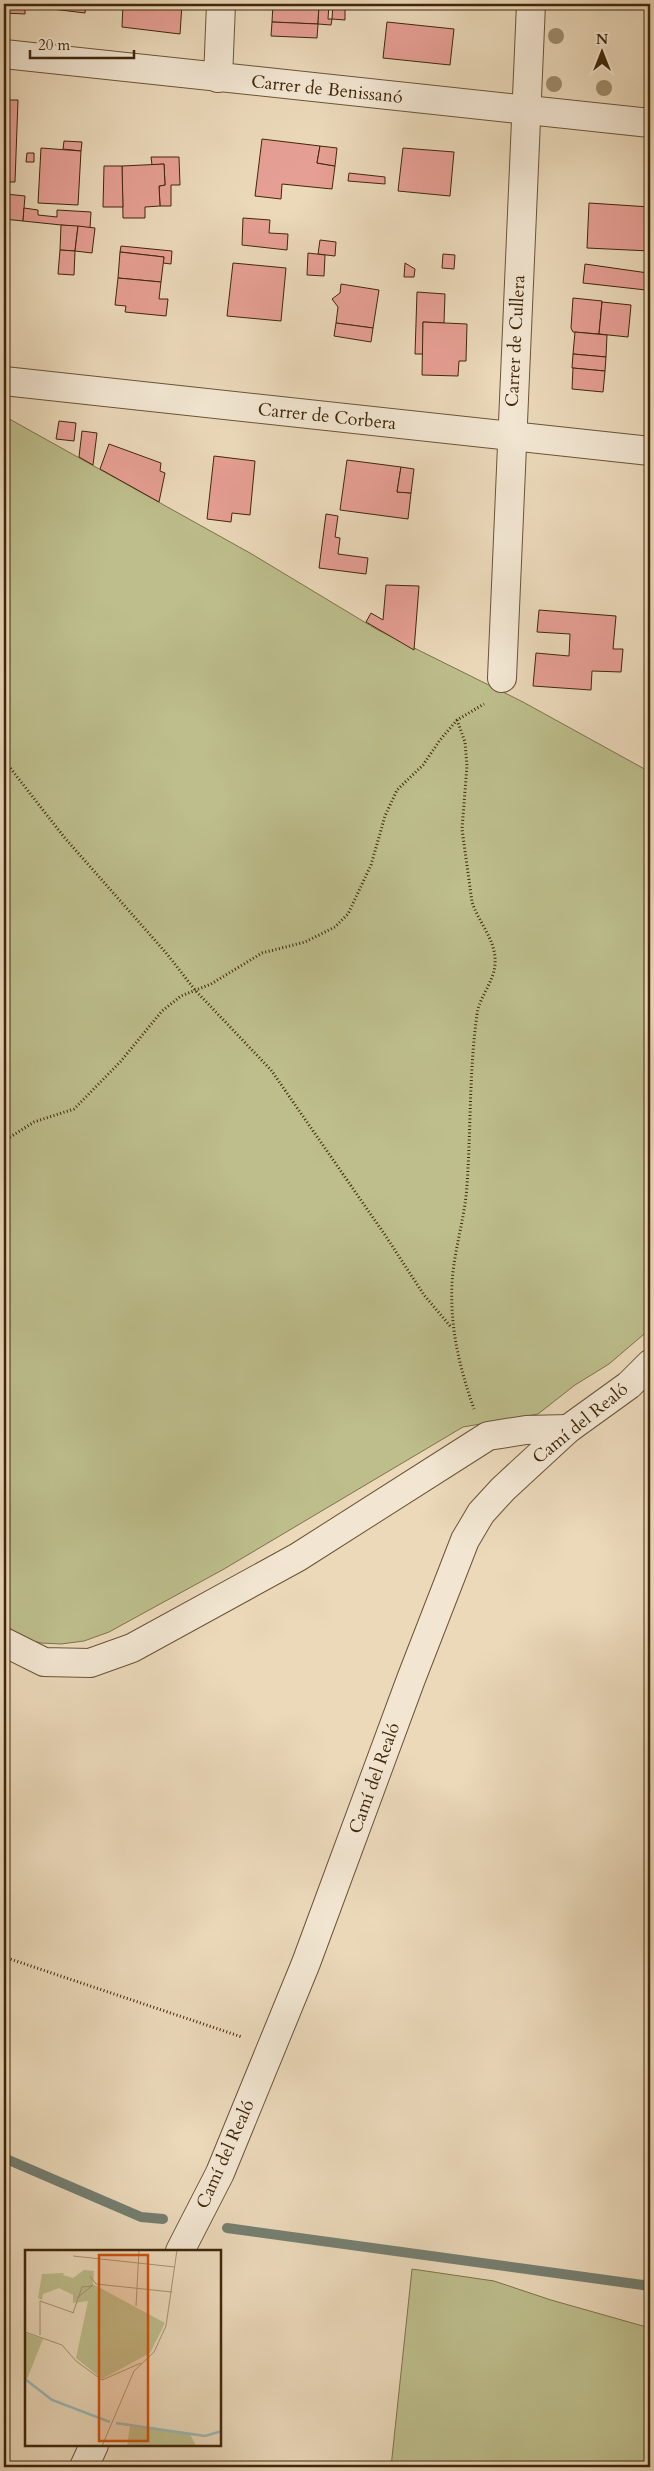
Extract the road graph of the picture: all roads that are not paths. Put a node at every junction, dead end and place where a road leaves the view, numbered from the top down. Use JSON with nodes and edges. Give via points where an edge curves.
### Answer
{"nodes":[{"id":1,"x":221,"y":4,"type":"edge"},
{"id":2,"x":530,"y":4,"type":"edge"},
{"id":3,"x":4,"y":54,"type":"edge"},
{"id":4,"x":218,"y":78,"type":"junction"},
{"id":5,"x":525,"y":109,"type":"junction"},
{"id":6,"x":650,"y":122,"type":"edge"},
{"id":7,"x":4,"y":381,"type":"edge"},
{"id":8,"x":511,"y":436,"type":"junction"},
{"id":9,"x":650,"y":451,"type":"edge"},
{"id":10,"x":502,"y":678,"type":"road end"},
{"id":11,"x":650,"y":1364,"type":"edge"},
{"id":12,"x":568,"y":1429,"type":"junction"},
{"id":13,"x":4,"y":1642,"type":"edge"},
{"id":14,"x":181,"y":2250,"type":"edge"},
{"id":15,"x":94,"y":2446,"type":"edge"},
{"id":16,"x":84,"y":2467,"type":"edge"}],
"edges":[{"from":1,"to":4,"type":"street"},
{"from":2,"to":5,"type":"street","name":"Carrer de Cullera"},
{"from":3,"to":4,"type":"street","name":"Carrer de Benissanó"},
{"from":4,"to":5,"type":"street","name":"Carrer de Benissanó"},
{"from":5,"to":6,"type":"street","name":"Carrer de Benissanó"},
{"from":5,"to":8,"type":"street","name":"Carrer de Cullera"},
{"from":7,"to":8,"type":"street","name":"Carrer de Corbera"},
{"from":8,"to":9,"type":"street","name":"Carrer de Corbera"},
{"from":8,"to":10,"type":"street","name":"Carrer de Cullera"},
{"from":11,"to":12,"type":"street","name":"Camí del Realó","via":[[629,1385]]},
{"from":12,"to":13,"type":"street","via":[[526,1430],[488,1436],[298,1557],[132,1648],[90,1663],[44,1662]]},
{"from":12,"to":14,"type":"street","name":"Camí del Realó","via":[[502,1489],[481,1513],[465,1540],[306,1963],[220,2174]]},
{"from":15,"to":16,"type":"street"}]}
